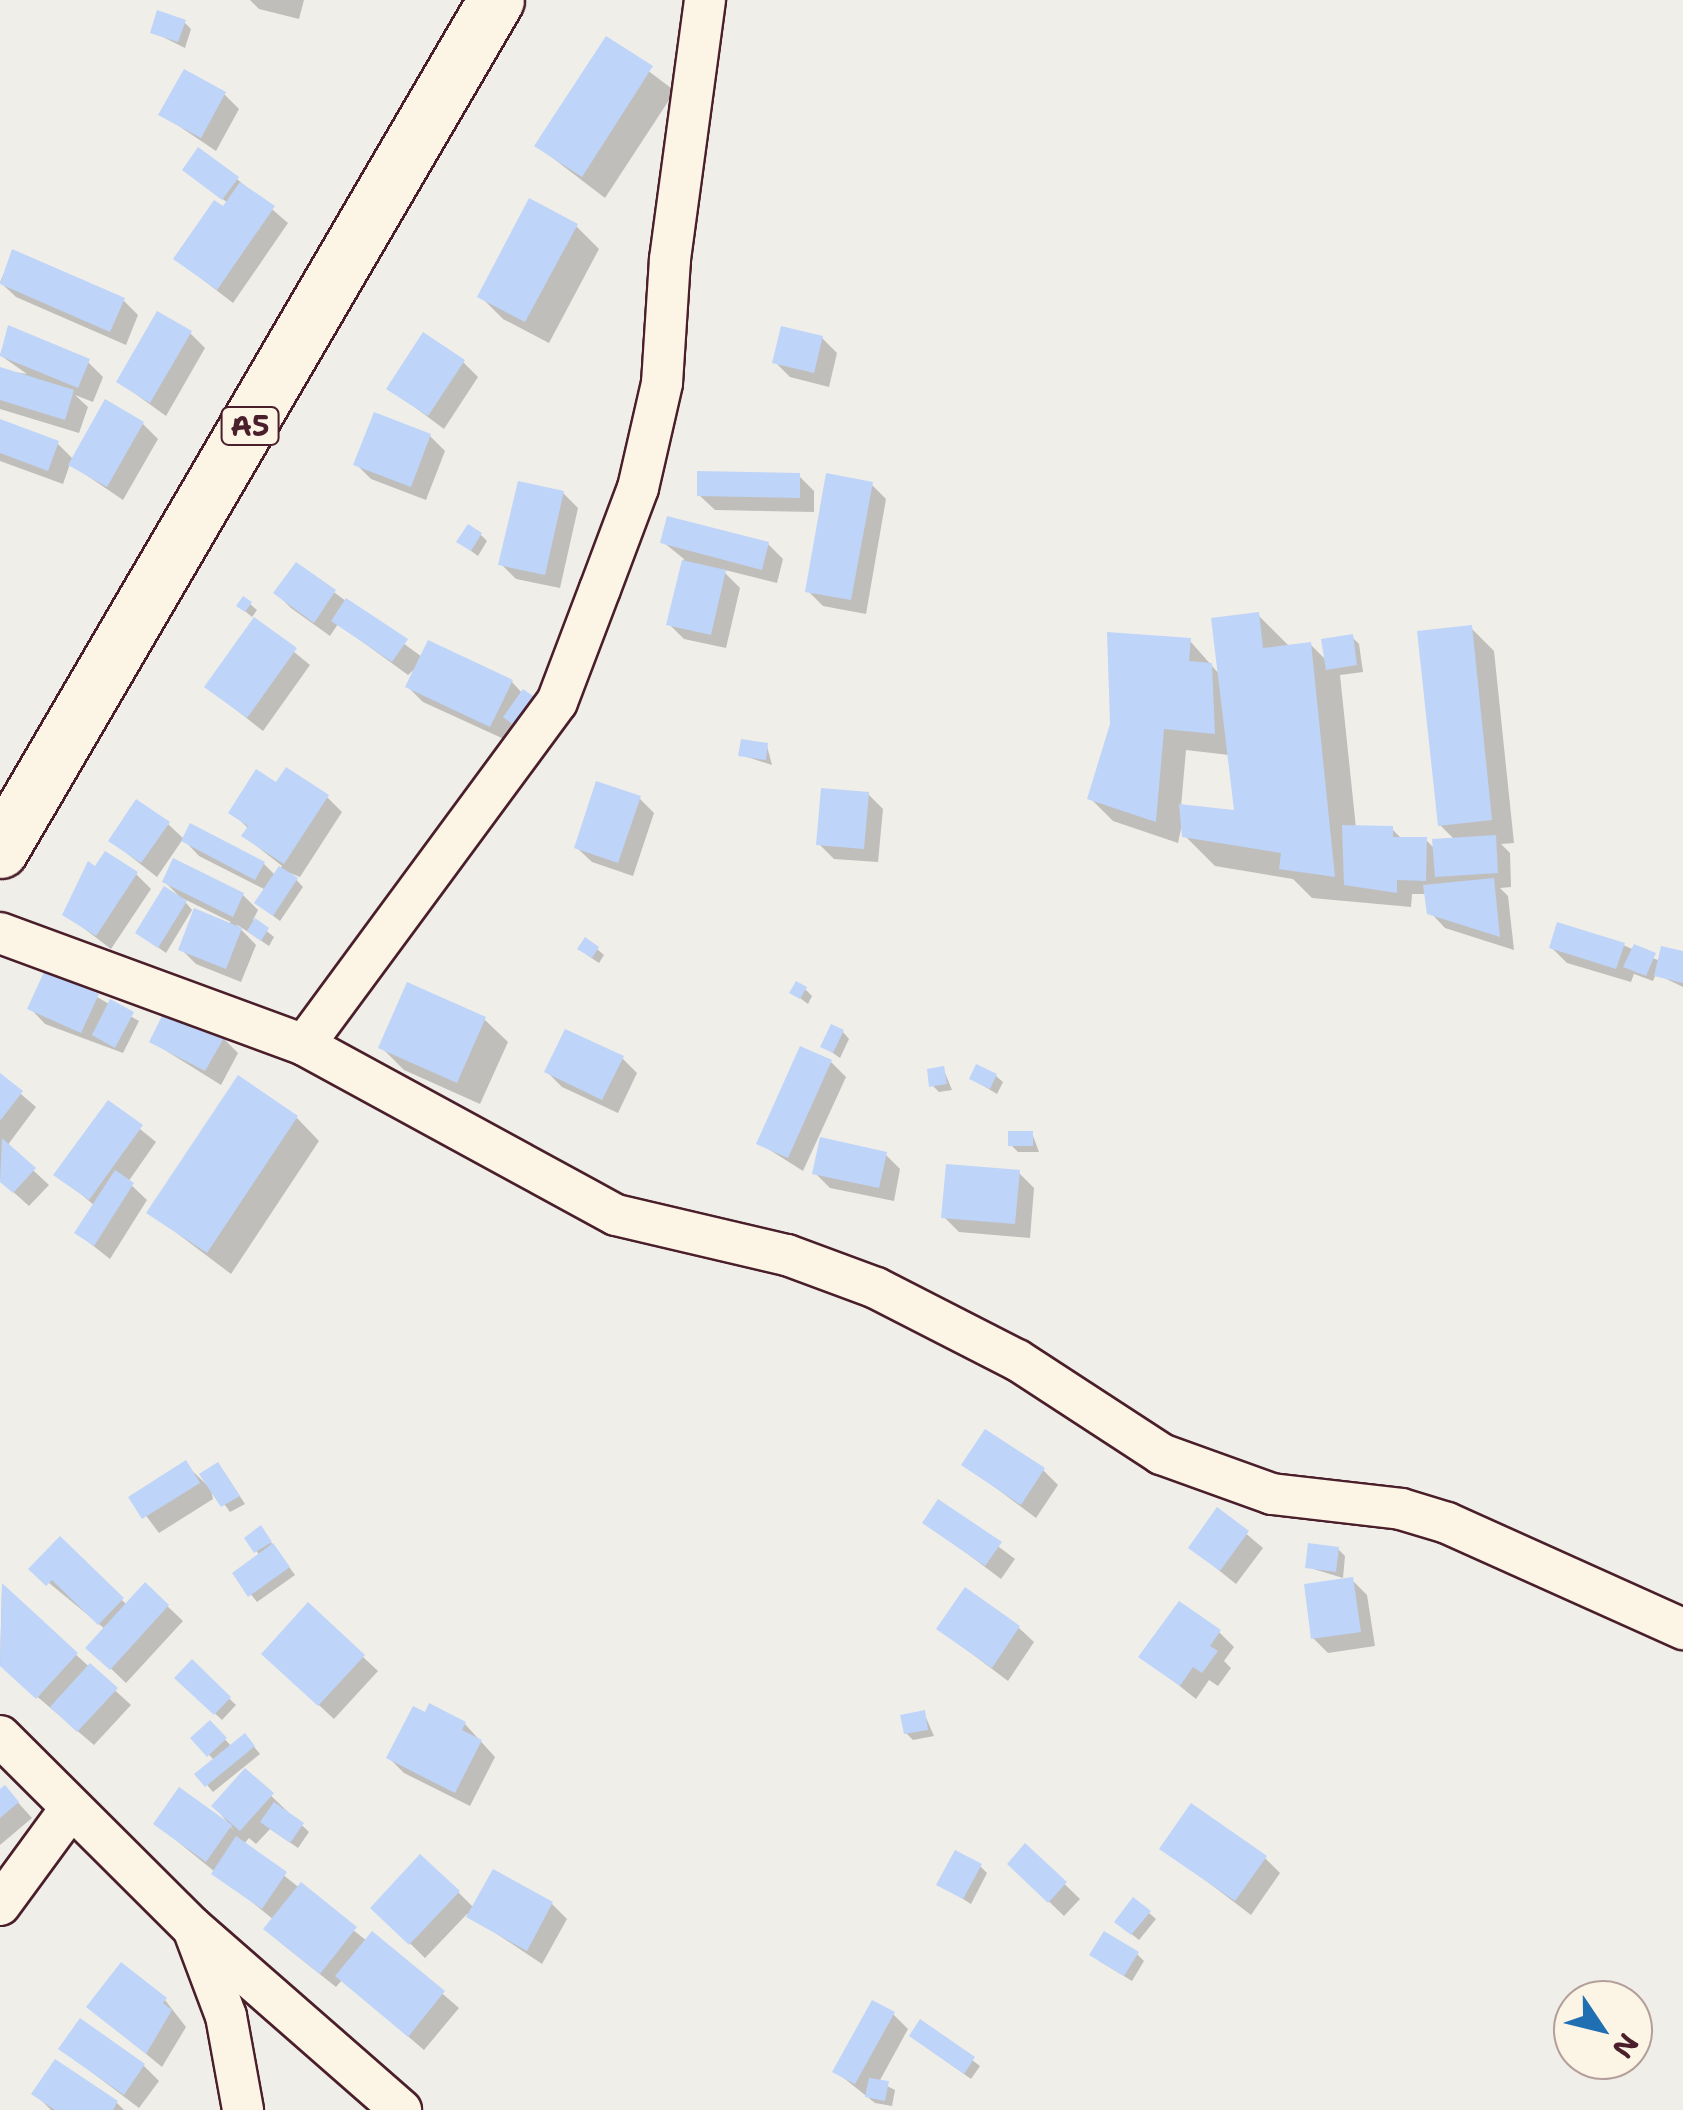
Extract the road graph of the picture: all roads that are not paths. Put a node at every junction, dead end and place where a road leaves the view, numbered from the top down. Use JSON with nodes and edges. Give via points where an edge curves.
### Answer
{"nodes":[{"id":1,"x":496,"y":0,"type":"edge"},
{"id":2,"x":705,"y":0,"type":"edge"},
{"id":3,"x":0,"y":850,"type":"edge"},
{"id":4,"x":0,"y":933,"type":"edge"},
{"id":5,"x":304,"y":1046,"type":"junction"},
{"id":6,"x":1683,"y":1630,"type":"edge"},
{"id":7,"x":0,"y":1736,"type":"edge"},
{"id":8,"x":71,"y":1808,"type":"junction"},
{"id":9,"x":0,"y":1906,"type":"edge"},
{"id":10,"x":192,"y":1927,"type":"junction"},
{"id":11,"x":242,"y":2110,"type":"edge"},
{"id":12,"x":401,"y":2110,"type":"edge"}],
"edges":[{"from":1,"to":3,"type":"main road","number":"A5"},
{"from":2,"to":5,"type":"street","via":[[670,258],[662,382],[638,488],[588,622],[557,702]]},
{"from":4,"to":5,"type":"street"},
{"from":5,"to":6,"type":"street","via":[[616,1215],[786,1256],[876,1288],[1017,1360],[1161,1454],[1272,1494],[1402,1509],[1447,1524]]},
{"from":7,"to":8,"type":"street"},
{"from":8,"to":9,"type":"street"},
{"from":8,"to":10,"type":"street"},
{"from":10,"to":11,"type":"street","via":[[226,2016]]},
{"from":10,"to":12,"type":"street"}]}
